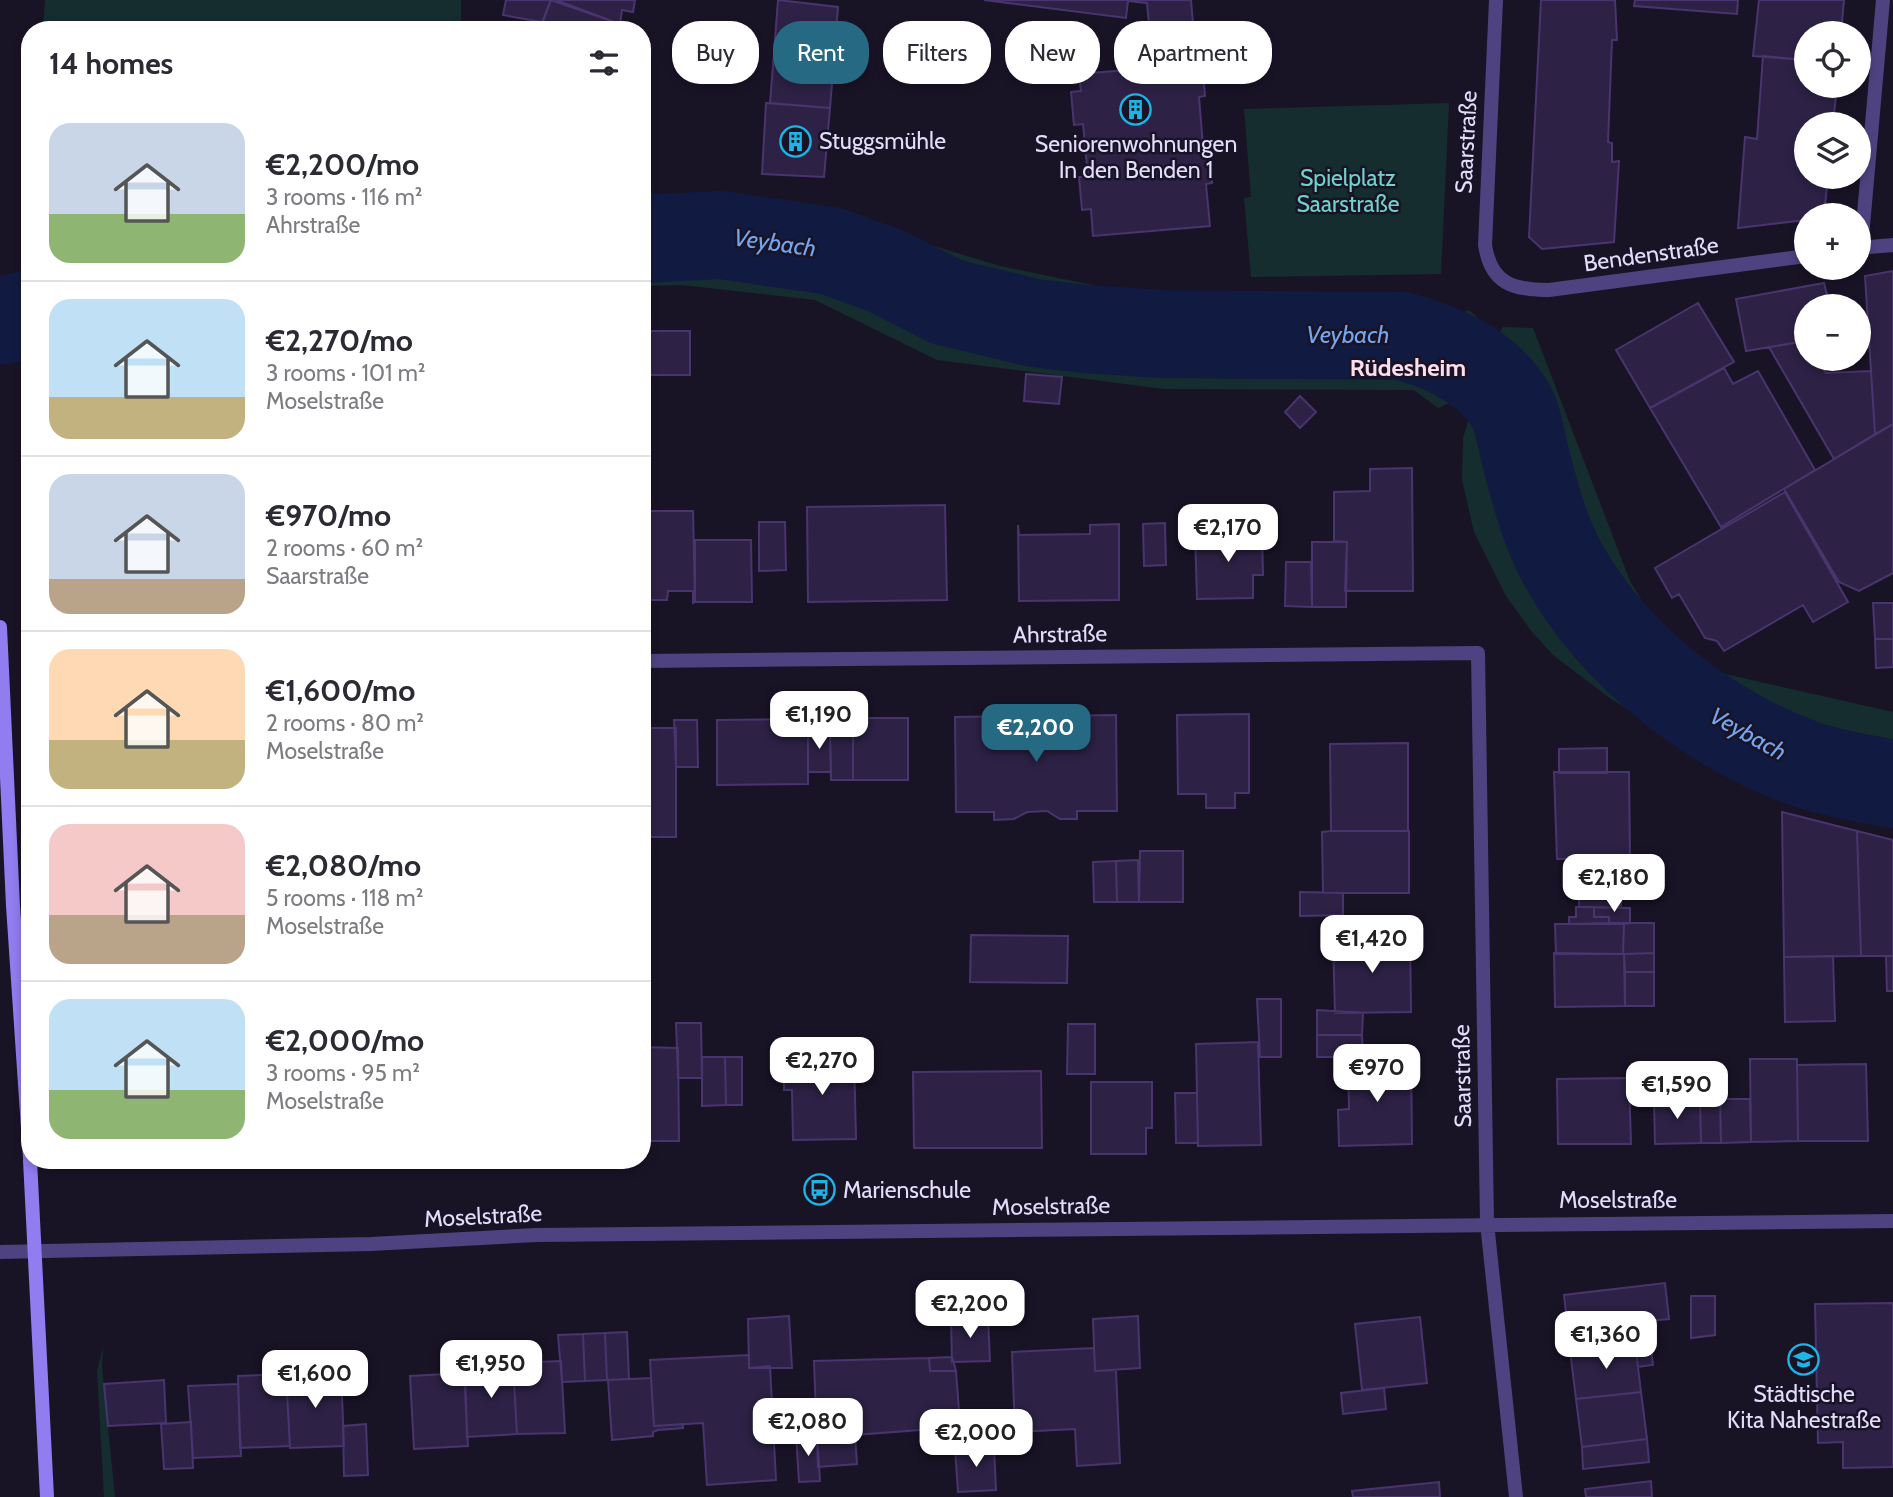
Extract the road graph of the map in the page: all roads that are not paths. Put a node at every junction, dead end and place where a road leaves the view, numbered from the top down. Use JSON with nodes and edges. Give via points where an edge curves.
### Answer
{"nodes":[{"id":1,"x":1496,"y":0,"type":"edge"},
{"id":2,"x":1883,"y":0,"type":"edge"},
{"id":3,"x":1864,"y":203,"type":"edge"},
{"id":4,"x":1893,"y":245,"type":"edge"},
{"id":5,"x":1871,"y":247,"type":"edge"},
{"id":6,"x":1794,"y":258,"type":"edge"},
{"id":7,"x":1503,"y":281,"type":"joint"},
{"id":8,"x":0,"y":627,"type":"edge"},
{"id":9,"x":1478,"y":653,"type":"joint"},
{"id":10,"x":651,"y":661,"type":"edge"},
{"id":11,"x":21,"y":1032,"type":"edge"},
{"id":12,"x":31,"y":1169,"type":"edge"},
{"id":13,"x":1893,"y":1221,"type":"edge"},
{"id":14,"x":1487,"y":1223,"type":"junction"},
{"id":15,"x":35,"y":1251,"type":"junction"},
{"id":16,"x":0,"y":1252,"type":"edge"},
{"id":17,"x":47,"y":1497,"type":"edge"},
{"id":18,"x":1516,"y":1497,"type":"edge"}],
"edges":[{"from":1,"to":7,"type":"street","name":"Saarstraße","via":[[1485,246],[1488,263]]},
{"from":2,"to":3,"type":"street"},
{"from":4,"to":5,"type":"street"},
{"from":6,"to":7,"type":"street","name":"Bendenstraße","via":[[1549,290],[1528,290]]},
{"from":8,"to":11,"type":"main road"},
{"from":9,"to":10,"type":"street","name":"Ahrstraße"},
{"from":9,"to":14,"type":"street","name":"Saarstraße"},
{"from":12,"to":15,"type":"main road"},
{"from":13,"to":14,"type":"street","name":"Moselstraße"},
{"from":14,"to":15,"type":"street","name":"Moselstraße","via":[[536,1235],[371,1244]]},
{"from":14,"to":18,"type":"street","name":"Saarstraße"},
{"from":15,"to":16,"type":"street","name":"Moselstraße"},
{"from":15,"to":17,"type":"main road"}]}
